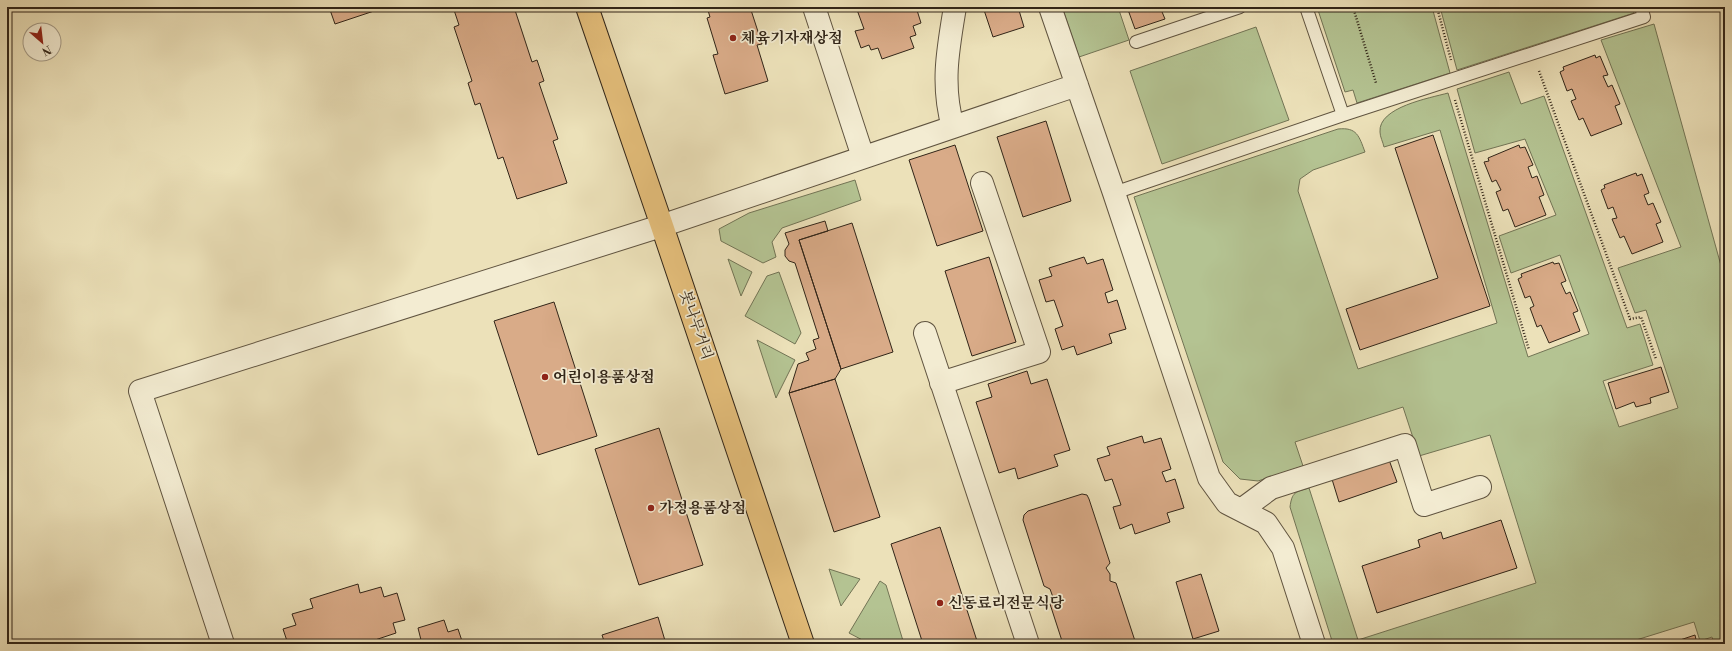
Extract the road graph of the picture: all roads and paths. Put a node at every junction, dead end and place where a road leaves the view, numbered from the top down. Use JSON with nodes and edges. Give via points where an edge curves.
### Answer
{"nodes":[{"id":1,"x":587,"y":7,"type":"edge"},
{"id":2,"x":814,"y":7,"type":"edge"},
{"id":3,"x":955,"y":7,"type":"edge"},
{"id":4,"x":1050,"y":7,"type":"edge"},
{"id":5,"x":1240,"y":7,"type":"edge"},
{"id":6,"x":1306,"y":7,"type":"edge"},
{"id":7,"x":1353,"y":7,"type":"edge"},
{"id":8,"x":1437,"y":7,"type":"edge"},
{"id":9,"x":1641,"y":7,"type":"edge"},
{"id":10,"x":1136,"y":42,"type":"dead end"},
{"id":11,"x":1533,"y":53,"type":"junction"},
{"id":12,"x":1453,"y":80,"type":"junction"},
{"id":13,"x":1077,"y":85,"type":"junction"},
{"id":14,"x":1381,"y":103,"type":"junction"},
{"id":15,"x":1343,"y":115,"type":"junction"},
{"id":16,"x":953,"y":127,"type":"junction"},
{"id":17,"x":863,"y":158,"type":"junction"},
{"id":18,"x":982,"y":183,"type":"dead end"},
{"id":19,"x":1114,"y":193,"type":"junction"},
{"id":20,"x":661,"y":226,"type":"junction"},
{"id":21,"x":925,"y":333,"type":"dead end"},
{"id":22,"x":1529,"y":350,"type":"dead end"},
{"id":23,"x":1656,"y":360,"type":"dead end"},
{"id":24,"x":941,"y":383,"type":"junction"},
{"id":25,"x":1480,"y":486,"type":"dead end"},
{"id":26,"x":1241,"y":510,"type":"junction"},
{"id":27,"x":223,"y":644,"type":"edge"},
{"id":28,"x":803,"y":644,"type":"edge"},
{"id":29,"x":1028,"y":644,"type":"edge"},
{"id":30,"x":1314,"y":644,"type":"edge"}],
"edges":[{"from":1,"to":20,"type":"main road","name":"봇나무거리"},
{"from":2,"to":17,"type":"street"},
{"from":3,"to":16,"type":"street","via":[[946,62],[945,88]]},
{"from":4,"to":13,"type":"street"},
{"from":5,"to":10,"type":"lane"},
{"from":6,"to":15,"type":"lane"},
{"from":7,"to":14,"type":"path"},
{"from":8,"to":12,"type":"path"},
{"from":9,"to":11,"type":"lane","via":[[1644,17]]},
{"from":11,"to":12,"type":"lane"},
{"from":11,"to":23,"type":"path","via":[[1630,320],[1641,317]]},
{"from":12,"to":14,"type":"lane"},
{"from":12,"to":22,"type":"path"},
{"from":13,"to":16,"type":"street"},
{"from":13,"to":19,"type":"street"},
{"from":14,"to":15,"type":"lane"},
{"from":15,"to":19,"type":"lane"},
{"from":16,"to":17,"type":"street"},
{"from":17,"to":20,"type":"street"},
{"from":18,"to":24,"type":"street","via":[[1039,352]]},
{"from":19,"to":26,"type":"street","via":[[1209,478],[1227,503]]},
{"from":20,"to":27,"type":"street","via":[[140,391]]},
{"from":20,"to":28,"type":"main road","name":"봇나무거리"},
{"from":21,"to":24,"type":"street"},
{"from":24,"to":29,"type":"street"},
{"from":25,"to":26,"type":"street","via":[[1424,505],[1405,445],[1270,488]]},
{"from":26,"to":30,"type":"street","via":[[1266,522],[1283,548]]}]}
